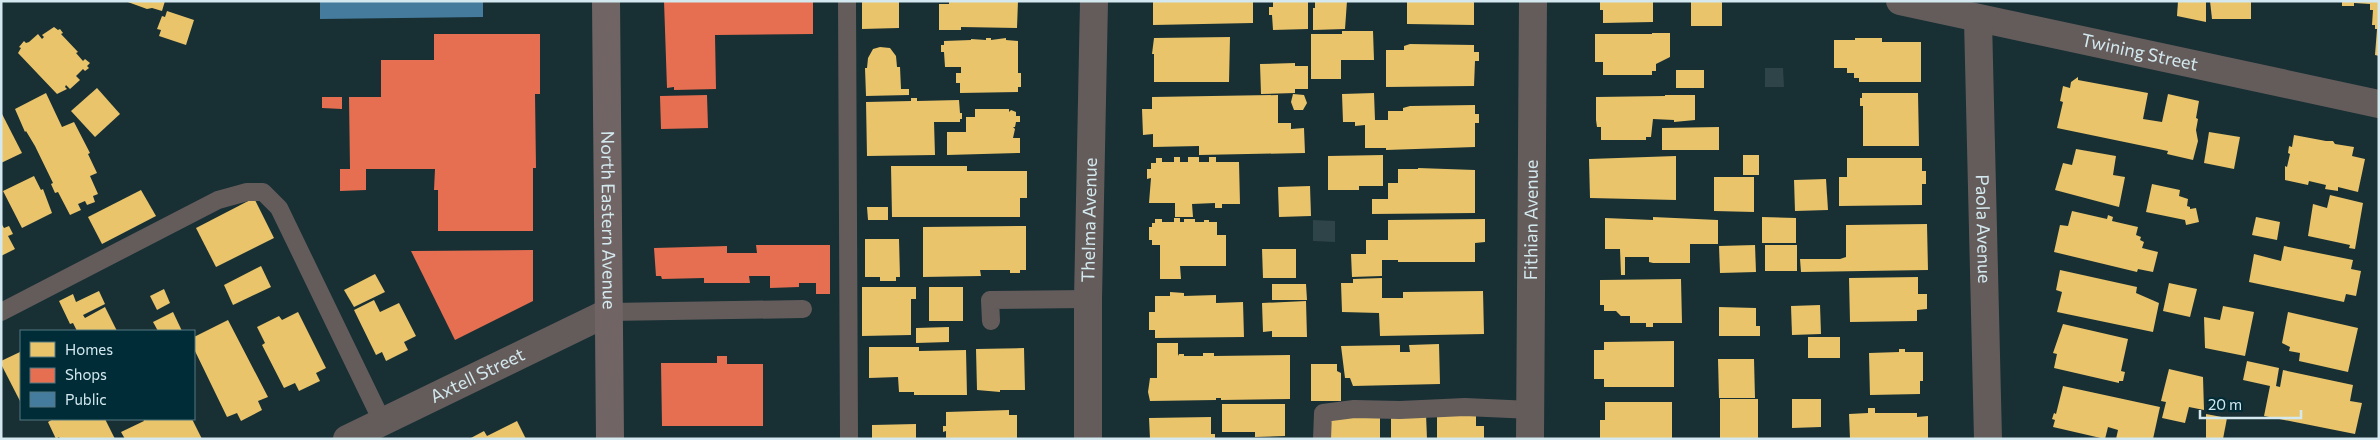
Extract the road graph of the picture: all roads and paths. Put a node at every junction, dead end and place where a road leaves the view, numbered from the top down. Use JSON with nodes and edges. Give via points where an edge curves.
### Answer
{"nodes":[{"id":1,"x":606,"y":1,"type":"edge"},
{"id":2,"x":847,"y":1,"type":"edge"},
{"id":3,"x":1094,"y":1,"type":"edge"},
{"id":4,"x":1534,"y":1,"type":"edge"},
{"id":5,"x":1900,"y":1,"type":"edge"},
{"id":6,"x":1978,"y":20,"type":"junction"},
{"id":7,"x":2379,"y":104,"type":"edge"},
{"id":8,"x":1088,"y":299,"type":"junction"},
{"id":9,"x":803,"y":308,"type":"dead end"},
{"id":10,"x":1,"y":312,"type":"edge"},
{"id":11,"x":609,"y":312,"type":"junction"},
{"id":12,"x":991,"y":322,"type":"dead end"},
{"id":13,"x":1530,"y":410,"type":"junction"},
{"id":14,"x":382,"y":421,"type":"junction"},
{"id":15,"x":347,"y":439,"type":"edge"},
{"id":16,"x":610,"y":439,"type":"edge"},
{"id":17,"x":849,"y":439,"type":"edge"},
{"id":18,"x":1088,"y":439,"type":"edge"},
{"id":19,"x":1322,"y":439,"type":"edge"},
{"id":20,"x":1530,"y":439,"type":"edge"},
{"id":21,"x":1988,"y":439,"type":"edge"}],
"edges":[{"from":1,"to":11,"type":"main road","name":"North Eastern Avenue"},
{"from":2,"to":17,"type":"lane"},
{"from":3,"to":8,"type":"street","name":"Thelma Avenue"},
{"from":4,"to":13,"type":"street","name":"Fithian Avenue"},
{"from":5,"to":6,"type":"street","name":"Twining Street"},
{"from":6,"to":7,"type":"street","name":"Twining Street"},
{"from":6,"to":21,"type":"street","name":"Paola Avenue"},
{"from":8,"to":12,"type":"lane","via":[[990,300]]},
{"from":8,"to":18,"type":"street","name":"Thelma Avenue"},
{"from":9,"to":11,"type":"lane"},
{"from":10,"to":14,"type":"lane","via":[[218,200],[247,192],[263,192],[279,208]]},
{"from":11,"to":14,"type":"street","name":"Axtell Street"},
{"from":11,"to":16,"type":"main road","name":"North Eastern Avenue"},
{"from":13,"to":19,"type":"lane","via":[[1465,407],[1354,409],[1323,413]]},
{"from":13,"to":20,"type":"street","name":"Fithian Avenue"},
{"from":14,"to":15,"type":"street","name":"Axtell Street"}]}
